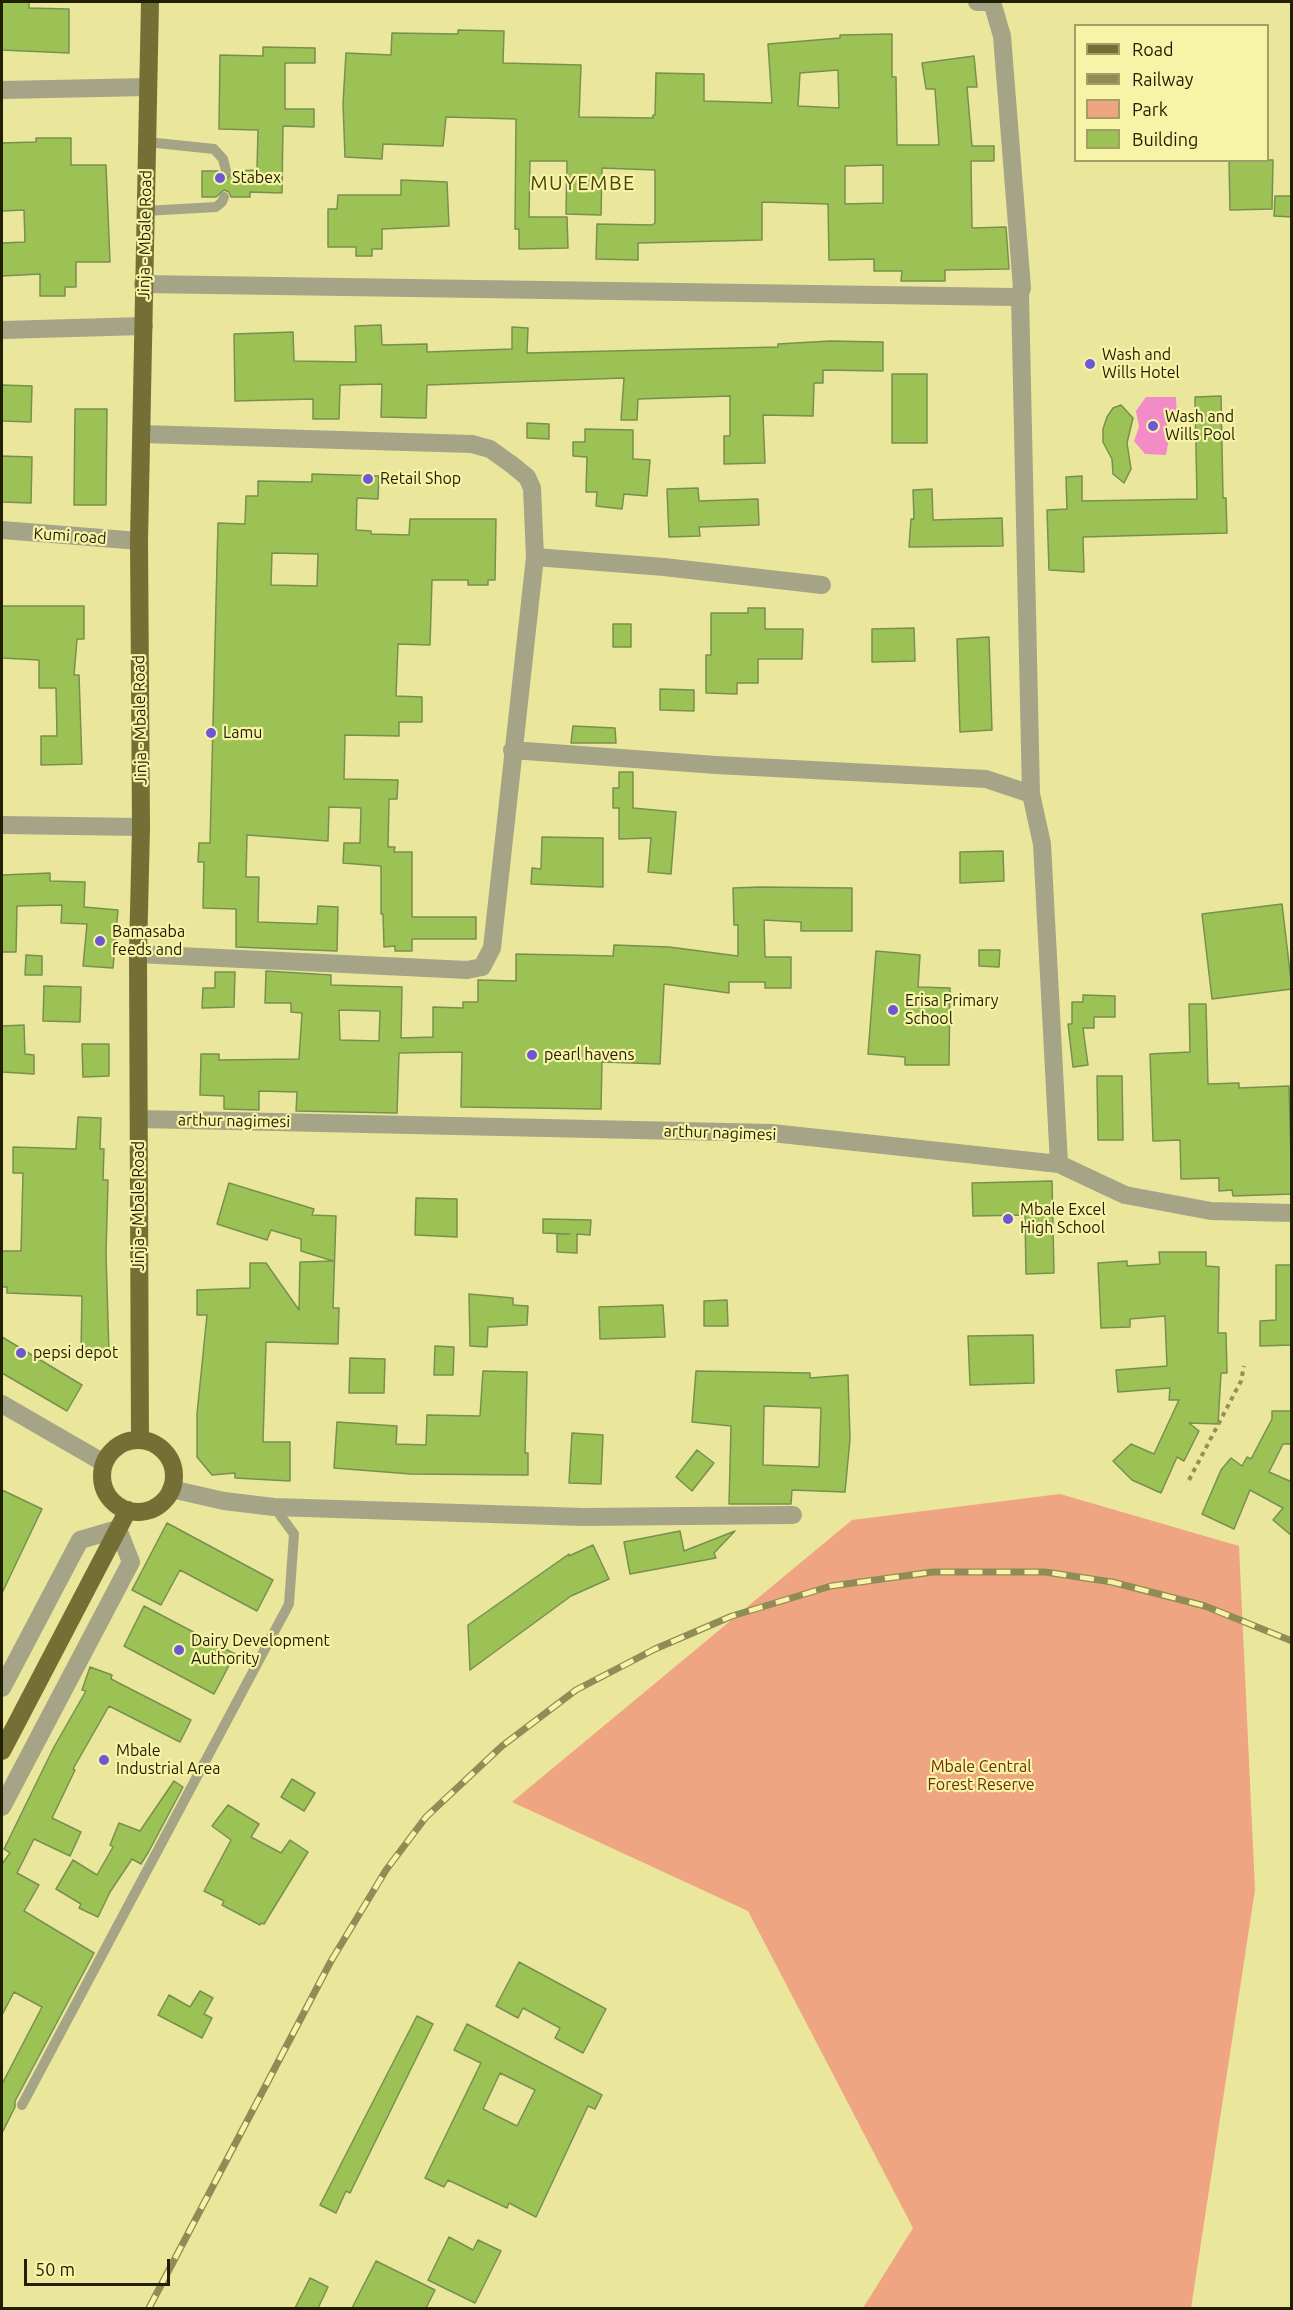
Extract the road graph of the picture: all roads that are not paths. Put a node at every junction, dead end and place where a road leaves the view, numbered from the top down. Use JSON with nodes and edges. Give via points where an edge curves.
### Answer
{"nodes":[{"id":1,"x":150,"y":2,"type":"edge"},
{"id":2,"x":987,"y":2,"type":"edge"},
{"id":3,"x":148,"y":87,"type":"junction"},
{"id":4,"x":2,"y":90,"type":"edge"},
{"id":5,"x":147,"y":142,"type":"junction"},
{"id":6,"x":226,"y":171,"type":"dead end"},
{"id":7,"x":224,"y":197,"type":"dead end"},
{"id":8,"x":145,"y":211,"type":"junction"},
{"id":9,"x":143,"y":284,"type":"junction"},
{"id":10,"x":1020,"y":294,"type":"junction"},
{"id":11,"x":144,"y":326,"type":"junction"},
{"id":12,"x":2,"y":330,"type":"edge"},
{"id":13,"x":142,"y":434,"type":"junction"},
{"id":14,"x":2,"y":530,"type":"edge"},
{"id":15,"x":139,"y":541,"type":"junction"},
{"id":16,"x":535,"y":557,"type":"junction"},
{"id":17,"x":822,"y":585,"type":"dead end"},
{"id":18,"x":512,"y":750,"type":"junction"},
{"id":19,"x":1031,"y":794,"type":"junction"},
{"id":20,"x":2,"y":825,"type":"edge"},
{"id":21,"x":141,"y":827,"type":"junction"},
{"id":22,"x":138,"y":954,"type":"junction"},
{"id":23,"x":138,"y":1119,"type":"junction"},
{"id":24,"x":1059,"y":1164,"type":"junction"},
{"id":25,"x":1292,"y":1214,"type":"edge"},
{"id":26,"x":2,"y":1404,"type":"edge"},
{"id":27,"x":140,"y":1440,"type":"junction"},
{"id":28,"x":104,"y":1463,"type":"junction"},
{"id":29,"x":171,"y":1489,"type":"junction"},
{"id":30,"x":274,"y":1507,"type":"junction"},
{"id":31,"x":128,"y":1510,"type":"junction"},
{"id":32,"x":794,"y":1515,"type":"dead end"},
{"id":33,"x":118,"y":1529,"type":"junction"},
{"id":34,"x":2,"y":1688,"type":"edge"},
{"id":35,"x":2,"y":1751,"type":"edge"},
{"id":36,"x":2,"y":1807,"type":"edge"},
{"id":37,"x":22,"y":2105,"type":"dead end"}],
"edges":[{"from":1,"to":3,"type":"main road","name":"Jinja - Mbale Road"},
{"from":2,"to":10,"type":"street","via":[[1002,36]]},
{"from":3,"to":4,"type":"street"},
{"from":3,"to":5,"type":"main road","name":"Jinja - Mbale Road"},
{"from":5,"to":6,"type":"lane","via":[[214,149]]},
{"from":5,"to":8,"type":"main road","name":"Jinja - Mbale Road"},
{"from":7,"to":8,"type":"lane","via":[[216,207]]},
{"from":8,"to":9,"type":"main road","name":"Jinja - Mbale Road"},
{"from":9,"to":10,"type":"street","via":[[1014,297]]},
{"from":9,"to":11,"type":"main road","name":"Jinja - Mbale Road"},
{"from":10,"to":19,"type":"street"},
{"from":11,"to":12,"type":"street"},
{"from":11,"to":13,"type":"main road","name":"Jinja - Mbale Road"},
{"from":13,"to":15,"type":"main road","name":"Jinja - Mbale Road"},
{"from":13,"to":16,"type":"street","via":[[472,444],[490,449],[526,477],[532,488]]},
{"from":14,"to":15,"type":"street","name":"Kumi road"},
{"from":15,"to":21,"type":"main road","name":"Jinja - Mbale Road"},
{"from":16,"to":17,"type":"street"},
{"from":16,"to":18,"type":"street"},
{"from":18,"to":19,"type":"street","via":[[986,779]]},
{"from":18,"to":22,"type":"street","via":[[492,948],[482,967],[467,970]]},
{"from":19,"to":24,"type":"street","via":[[1042,844]]},
{"from":20,"to":21,"type":"street"},
{"from":21,"to":22,"type":"main road","name":"Jinja - Mbale Road"},
{"from":22,"to":23,"type":"main road","name":"Jinja - Mbale Road"},
{"from":23,"to":24,"type":"street","name":"arthur nagimesi","via":[[772,1133]]},
{"from":23,"to":27,"type":"main road","name":"Jinja - Mbale Road"},
{"from":24,"to":25,"type":"street","name":"arthur nagimesi","via":[[1125,1195],[1211,1211]]},
{"from":26,"to":28,"type":"street"},
{"from":27,"to":28,"type":"main road","via":[[118,1445]]},
{"from":27,"to":29,"type":"main road","via":[[151,1442],[168,1456],[174,1477]]},
{"from":28,"to":31,"type":"main road","via":[[102,1474],[108,1496]]},
{"from":29,"to":30,"type":"street"},
{"from":29,"to":31,"type":"main road","via":[[158,1506],[147,1511]]},
{"from":30,"to":32,"type":"street","via":[[583,1517]]},
{"from":30,"to":37,"type":"lane","via":[[294,1534],[289,1604]]},
{"from":31,"to":33,"type":"main road"},
{"from":33,"to":34,"type":"street","via":[[80,1540]]},
{"from":33,"to":35,"type":"main road"},
{"from":33,"to":36,"type":"street","via":[[131,1562]]}]}
